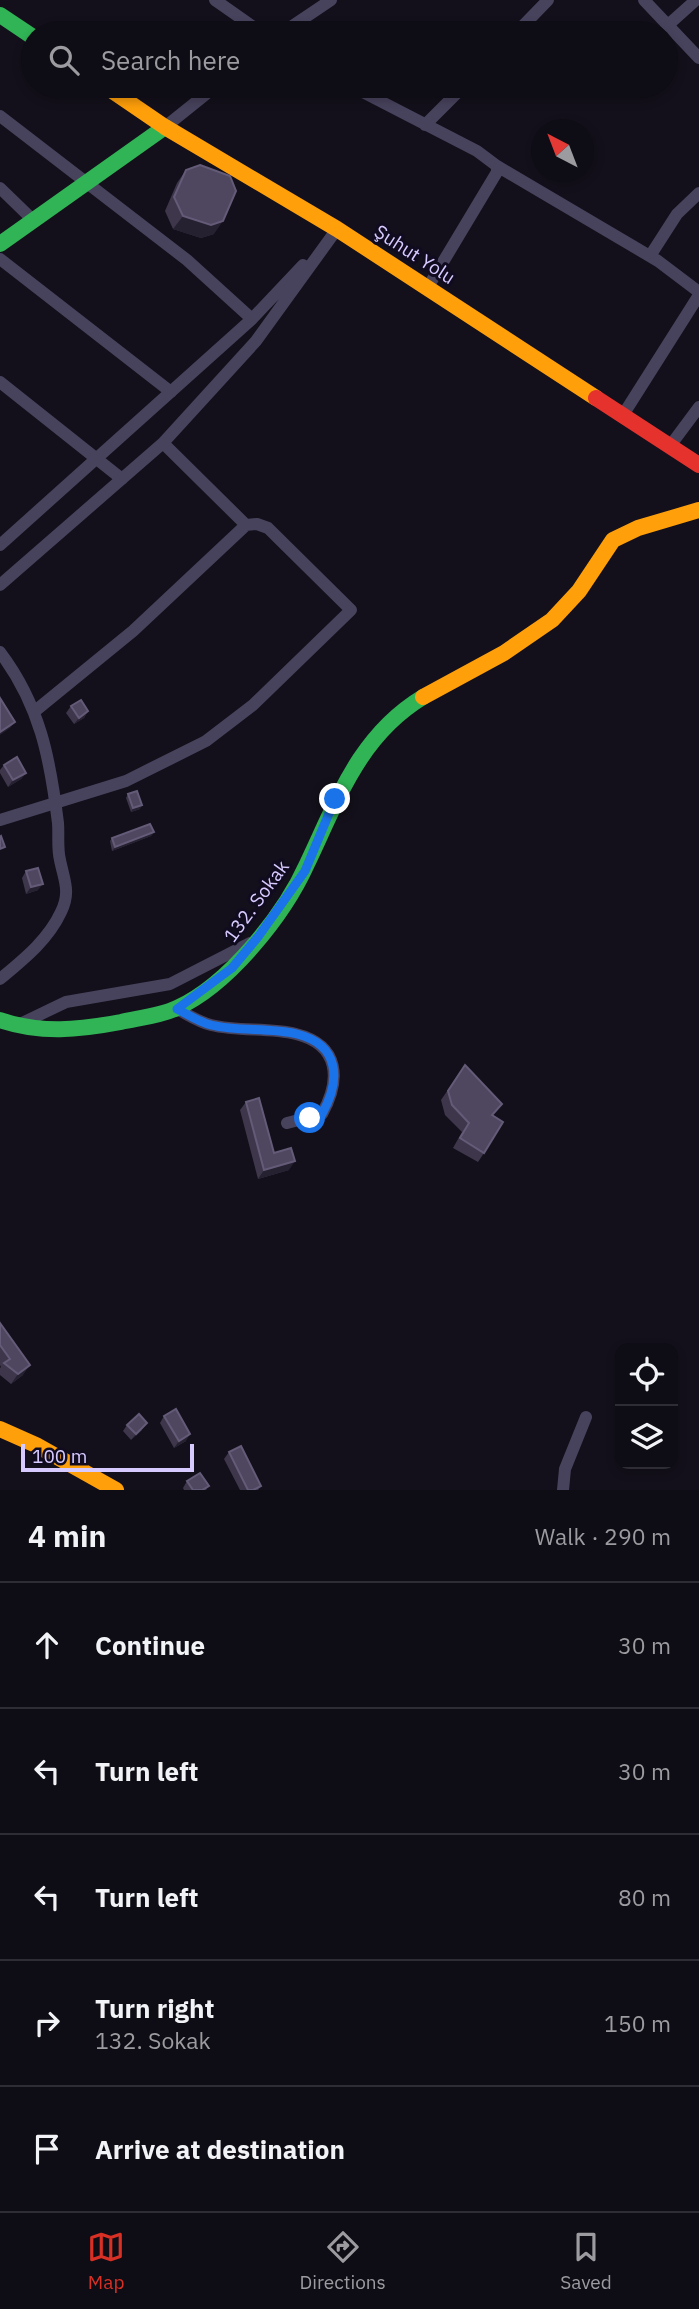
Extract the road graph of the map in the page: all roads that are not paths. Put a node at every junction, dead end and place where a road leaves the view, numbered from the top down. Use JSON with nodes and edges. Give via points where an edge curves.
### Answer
{"nodes":[{"id":1,"x":215,"y":0,"type":"edge"},
{"id":2,"x":331,"y":0,"type":"edge"},
{"id":3,"x":548,"y":0,"type":"edge"},
{"id":4,"x":645,"y":0,"type":"edge"},
{"id":5,"x":696,"y":0,"type":"edge"},
{"id":6,"x":0,"y":15,"type":"edge"},
{"id":7,"x":245,"y":21,"type":"edge"},
{"id":8,"x":300,"y":21,"type":"edge"},
{"id":9,"x":528,"y":21,"type":"edge"},
{"id":10,"x":664,"y":21,"type":"edge"},
{"id":11,"x":672,"y":21,"type":"edge"},
{"id":12,"x":21,"y":29,"type":"edge"},
{"id":13,"x":678,"y":36,"type":"edge"},
{"id":14,"x":699,"y":58,"type":"edge"},
{"id":15,"x":123,"y":98,"type":"edge"},
{"id":16,"x":201,"y":98,"type":"edge"},
{"id":17,"x":374,"y":98,"type":"edge"},
{"id":18,"x":452,"y":98,"type":"edge"},
{"id":19,"x":0,"y":116,"type":"edge"},
{"id":20,"x":425,"y":125,"type":"junction"},
{"id":21,"x":165,"y":127,"type":"junction"},
{"id":22,"x":497,"y":166,"type":"junction"},
{"id":23,"x":88,"y":183,"type":"junction"},
{"id":24,"x":0,"y":188,"type":"edge"},
{"id":25,"x":699,"y":193,"type":"edge"},
{"id":26,"x":34,"y":221,"type":"junction"},
{"id":27,"x":337,"y":229,"type":"junction"},
{"id":28,"x":0,"y":244,"type":"edge"},
{"id":29,"x":650,"y":256,"type":"junction"},
{"id":30,"x":0,"y":259,"type":"edge"},
{"id":31,"x":428,"y":287,"type":"junction"},
{"id":32,"x":699,"y":294,"type":"edge"},
{"id":33,"x":252,"y":318,"type":"junction"},
{"id":34,"x":0,"y":382,"type":"edge"},
{"id":35,"x":171,"y":392,"type":"junction"},
{"id":36,"x":5,"y":396,"type":"edge"},
{"id":37,"x":699,"y":407,"type":"edge"},
{"id":38,"x":623,"y":415,"type":"junction"},
{"id":39,"x":163,"y":443,"type":"junction"},
{"id":40,"x":670,"y":446,"type":"junction"},
{"id":41,"x":96,"y":458,"type":"junction"},
{"id":42,"x":699,"y":464,"type":"edge"},
{"id":43,"x":121,"y":479,"type":"junction"},
{"id":44,"x":699,"y":510,"type":"edge"},
{"id":45,"x":246,"y":525,"type":"junction"},
{"id":46,"x":0,"y":545,"type":"edge"},
{"id":47,"x":0,"y":584,"type":"edge"},
{"id":48,"x":0,"y":652,"type":"edge"},
{"id":49,"x":35,"y":710,"type":"junction"},
{"id":50,"x":55,"y":805,"type":"junction"},
{"id":51,"x":0,"y":820,"type":"edge"},
{"id":52,"x":258,"y":937,"type":"junction"},
{"id":53,"x":0,"y":979,"type":"edge"},
{"id":54,"x":177,"y":1009,"type":"junction"},
{"id":55,"x":0,"y":1020,"type":"edge"},
{"id":56,"x":16,"y":1027,"type":"junction"},
{"id":57,"x":287,"y":1123,"type":"dead end"},
{"id":58,"x":586,"y":1417,"type":"dead end"},
{"id":59,"x":0,"y":1429,"type":"edge"},
{"id":60,"x":116,"y":1490,"type":"edge"},
{"id":61,"x":563,"y":1490,"type":"edge"}],
"edges":[{"from":1,"to":7,"type":"street"},
{"from":2,"to":8,"type":"street"},
{"from":3,"to":9,"type":"street"},
{"from":4,"to":10,"type":"street"},
{"from":5,"to":11,"type":"street"},
{"from":6,"to":12,"type":"street"},
{"from":13,"to":14,"type":"street"},
{"from":15,"to":21,"type":"street","name":"Şuhut Yolu"},
{"from":16,"to":21,"type":"street"},
{"from":17,"to":20,"type":"street"},
{"from":18,"to":20,"type":"street"},
{"from":19,"to":23,"type":"street"},
{"from":20,"to":22,"type":"street"},
{"from":21,"to":23,"type":"street"},
{"from":21,"to":27,"type":"street","name":"Şuhut Yolu"},
{"from":22,"to":29,"type":"street"},
{"from":22,"to":31,"type":"street"},
{"from":23,"to":26,"type":"street"},
{"from":23,"to":33,"type":"street"},
{"from":24,"to":26,"type":"street"},
{"from":25,"to":29,"type":"street","via":[[677,214]]},
{"from":26,"to":28,"type":"street"},
{"from":27,"to":31,"type":"street","name":"Şuhut Yolu"},
{"from":27,"to":33,"type":"street"},
{"from":27,"to":39,"type":"street","via":[[257,341]]},
{"from":29,"to":32,"type":"street"},
{"from":30,"to":35,"type":"street"},
{"from":31,"to":38,"type":"street","name":"Şuhut Yolu"},
{"from":32,"to":38,"type":"street"},
{"from":33,"to":35,"type":"street"},
{"from":34,"to":36,"type":"street"},
{"from":35,"to":41,"type":"street"},
{"from":36,"to":41,"type":"street"},
{"from":37,"to":40,"type":"street"},
{"from":38,"to":40,"type":"street","name":"Şuhut Yolu"},
{"from":39,"to":43,"type":"street"},
{"from":39,"to":45,"type":"street"},
{"from":40,"to":42,"type":"street","name":"Şuhut Yolu"},
{"from":41,"to":43,"type":"street"},
{"from":41,"to":46,"type":"street"},
{"from":43,"to":47,"type":"street"},
{"from":44,"to":52,"type":"street","name":"132. Sokak","via":[[618,537],[600,553],[565,609],[544,627],[437,687],[379,732],[335,799],[305,871]]},
{"from":45,"to":49,"type":"street","via":[[132,631]]},
{"from":45,"to":50,"type":"street","via":[[268,528],[351,610],[222,732],[126,781]]},
{"from":48,"to":49,"type":"street"},
{"from":49,"to":50,"type":"street","via":[[49,758]]},
{"from":50,"to":51,"type":"street"},
{"from":50,"to":53,"type":"street","via":[[59,860],[67,881],[62,911],[32,953]]},
{"from":52,"to":54,"type":"street","name":"132. Sokak","via":[[232,968]]},
{"from":52,"to":56,"type":"street","via":[[170,984],[66,1002]]},
{"from":54,"to":56,"type":"street","name":"132. Sokak","via":[[72,1030]]},
{"from":54,"to":57,"type":"street","via":[[208,1025],[296,1034],[316,1042],[332,1058],[335,1080],[322,1114]]},
{"from":55,"to":56,"type":"street","name":"132. Sokak"},
{"from":58,"to":61,"type":"street","via":[[565,1469]]},
{"from":59,"to":60,"type":"street"}]}
